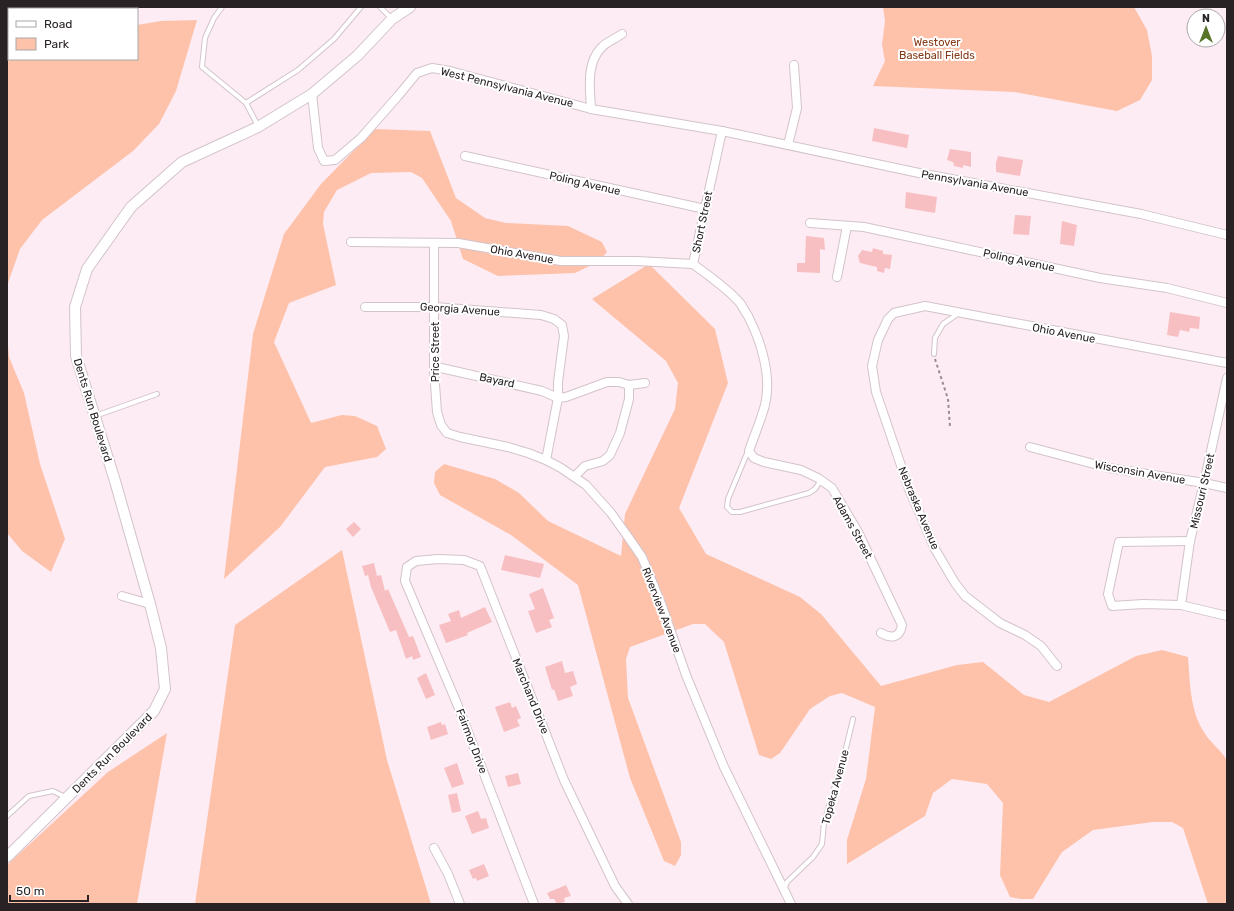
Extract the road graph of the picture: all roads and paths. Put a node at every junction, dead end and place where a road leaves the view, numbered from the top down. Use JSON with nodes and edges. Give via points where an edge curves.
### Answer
{"nodes":[{"id":1,"x":222,"y":7,"type":"edge"},
{"id":2,"x":361,"y":7,"type":"edge"},
{"id":3,"x":380,"y":7,"type":"edge"},
{"id":4,"x":410,"y":7,"type":"edge"},
{"id":5,"x":392,"y":19,"type":"junction"},
{"id":6,"x":622,"y":34,"type":"dead end"},
{"id":7,"x":794,"y":64,"type":"dead end"},
{"id":8,"x":312,"y":94,"type":"junction"},
{"id":9,"x":246,"y":103,"type":"junction"},
{"id":10,"x":591,"y":109,"type":"junction"},
{"id":11,"x":258,"y":127,"type":"junction"},
{"id":12,"x":722,"y":131,"type":"junction"},
{"id":13,"x":788,"y":145,"type":"junction"},
{"id":14,"x":465,"y":156,"type":"dead end"},
{"id":15,"x":705,"y":209,"type":"junction"},
{"id":16,"x":810,"y":223,"type":"dead end"},
{"id":17,"x":847,"y":226,"type":"junction"},
{"id":18,"x":1227,"y":235,"type":"edge"},
{"id":19,"x":351,"y":242,"type":"dead end"},
{"id":20,"x":434,"y":243,"type":"junction"},
{"id":21,"x":693,"y":264,"type":"junction"},
{"id":22,"x":837,"y":277,"type":"dead end"},
{"id":23,"x":1227,"y":303,"type":"edge"},
{"id":24,"x":435,"y":306,"type":"junction"},
{"id":25,"x":365,"y":307,"type":"dead end"},
{"id":26,"x":901,"y":310,"type":"joint"},
{"id":27,"x":959,"y":313,"type":"junction"},
{"id":28,"x":934,"y":354,"type":"joint"},
{"id":29,"x":1227,"y":363,"type":"edge"},
{"id":30,"x":434,"y":370,"type":"junction"},
{"id":31,"x":1227,"y":378,"type":"edge"},
{"id":32,"x":644,"y":382,"type":"dead end"},
{"id":33,"x":629,"y":385,"type":"junction"},
{"id":34,"x":157,"y":394,"type":"dead end"},
{"id":35,"x":558,"y":398,"type":"junction"},
{"id":36,"x":436,"y":412,"type":"joint"},
{"id":37,"x":95,"y":416,"type":"junction"},
{"id":38,"x":950,"y":427,"type":"dead end"},
{"id":39,"x":1030,"y":447,"type":"dead end"},
{"id":40,"x":749,"y":451,"type":"junction"},
{"id":41,"x":546,"y":460,"type":"junction"},
{"id":42,"x":575,"y":476,"type":"junction"},
{"id":43,"x":821,"y":480,"type":"junction"},
{"id":44,"x":1204,"y":482,"type":"junction"},
{"id":45,"x":1227,"y":488,"type":"edge"},
{"id":46,"x":1190,"y":541,"type":"junction"},
{"id":47,"x":405,"y":581,"type":"joint"},
{"id":48,"x":122,"y":596,"type":"dead end"},
{"id":49,"x":150,"y":604,"type":"junction"},
{"id":50,"x":1181,"y":605,"type":"junction"},
{"id":51,"x":1227,"y":616,"type":"edge"},
{"id":52,"x":881,"y":633,"type":"dead end"},
{"id":53,"x":1057,"y":666,"type":"dead end"},
{"id":54,"x":854,"y":719,"type":"dead end"},
{"id":55,"x":67,"y":798,"type":"junction"},
{"id":56,"x":7,"y":816,"type":"edge"},
{"id":57,"x":434,"y":848,"type":"dead end"},
{"id":58,"x":7,"y":857,"type":"edge"},
{"id":59,"x":784,"y":890,"type":"junction"},
{"id":60,"x":460,"y":904,"type":"edge"},
{"id":61,"x":534,"y":904,"type":"edge"},
{"id":62,"x":628,"y":904,"type":"edge"},
{"id":63,"x":791,"y":904,"type":"edge"}],
"edges":[{"from":1,"to":9,"type":"lane","via":[[205,38],[202,67]]},
{"from":2,"to":9,"type":"lane","via":[[334,39],[298,70]]},
{"from":3,"to":5,"type":"lane"},
{"from":4,"to":5,"type":"street","name":"Dents Run Boulevard"},
{"from":5,"to":8,"type":"street","name":"Dents Run Boulevard","via":[[357,56]]},
{"from":6,"to":10,"type":"street","via":[[601,47],[594,58],[590,71]]},
{"from":7,"to":13,"type":"street","via":[[797,108]]},
{"from":8,"to":10,"type":"street","name":"West Pennsylvania Avenue","via":[[318,148],[324,161],[335,160],[360,138],[417,73],[432,68]]},
{"from":8,"to":11,"type":"street","name":"Dents Run Boulevard"},
{"from":9,"to":11,"type":"lane"},
{"from":10,"to":12,"type":"street","name":"West Pennsylvania Avenue"},
{"from":11,"to":37,"type":"street","name":"Dents Run Boulevard","via":[[182,162],[131,207],[86,269],[75,307],[76,356]]},
{"from":12,"to":13,"type":"street","name":"Pennsylvania Avenue"},
{"from":12,"to":15,"type":"street","name":"Short Street"},
{"from":13,"to":18,"type":"street","name":"Pennsylvania Avenue","via":[[1141,214]]},
{"from":14,"to":15,"type":"street","name":"Poling Avenue"},
{"from":15,"to":21,"type":"street","name":"Short Street"},
{"from":16,"to":17,"type":"street","name":"Poling Avenue"},
{"from":17,"to":22,"type":"street"},
{"from":17,"to":23,"type":"street","name":"Poling Avenue","via":[[864,227],[1100,278],[1167,288]]},
{"from":19,"to":20,"type":"street","name":"Ohio Avenue"},
{"from":20,"to":21,"type":"street","name":"Ohio Avenue","via":[[458,243],[561,260]]},
{"from":20,"to":24,"type":"street","name":"Price Street"},
{"from":21,"to":40,"type":"street","name":"Short Street","via":[[741,304],[762,348],[766,366],[765,404]]},
{"from":24,"to":25,"type":"street","name":"Georgia Avenue"},
{"from":24,"to":30,"type":"street","name":"Price Street"},
{"from":24,"to":35,"type":"street","name":"Georgia Avenue","via":[[540,315],[554,319],[562,325],[564,336]]},
{"from":26,"to":27,"type":"street","name":"Ohio Avenue","via":[[925,306]]},
{"from":26,"to":53,"type":"street","name":"Nebraska Avenue","via":[[888,319],[878,340],[872,366],[876,392],[912,495],[935,549],[965,596],[1000,623],[1041,646]]},
{"from":27,"to":28,"type":"lane","via":[[943,324],[935,338]]},
{"from":27,"to":29,"type":"street","name":"Ohio Avenue"},
{"from":28,"to":38,"type":"path","via":[[948,399]]},
{"from":30,"to":35,"type":"street","name":"Bayard","via":[[441,368],[542,390]]},
{"from":30,"to":36,"type":"street","name":"Price Street"},
{"from":31,"to":44,"type":"street","name":"Missouri Street"},
{"from":32,"to":33,"type":"street"},
{"from":33,"to":35,"type":"street","via":[[608,382]]},
{"from":33,"to":42,"type":"street","via":[[629,399],[620,433],[610,455],[603,461],[585,466]]},
{"from":34,"to":37,"type":"lane"},
{"from":35,"to":41,"type":"street"},
{"from":36,"to":41,"type":"street","name":"Riverview Avenue","via":[[447,432],[508,447]]},
{"from":37,"to":49,"type":"street","name":"Dents Run Boulevard"},
{"from":39,"to":44,"type":"street","name":"Wisconsin Avenue","via":[[1109,468]]},
{"from":40,"to":43,"type":"street","name":"Adams Street","via":[[754,458],[801,470]]},
{"from":40,"to":43,"type":"lane","via":[[728,499],[727,507],[732,512],[809,493]]},
{"from":41,"to":42,"type":"street","name":"Riverview Avenue"},
{"from":42,"to":59,"type":"street","name":"Riverview Avenue","via":[[611,513],[642,557],[724,767]]},
{"from":43,"to":52,"type":"street","name":"Adams Street","via":[[832,488],[858,532],[902,624],[897,635],[891,637]]},
{"from":44,"to":45,"type":"street","name":"Wisconsin Avenue"},
{"from":44,"to":46,"type":"street","name":"Missouri Street"},
{"from":46,"to":50,"type":"street","name":"Missouri Street"},
{"from":46,"to":50,"type":"street","via":[[1119,542],[1108,594],[1112,606]]},
{"from":47,"to":61,"type":"street","name":"Fairmor Drive","via":[[458,706]]},
{"from":47,"to":62,"type":"street","name":"Marchand Drive","via":[[407,567],[416,561],[464,560],[480,566],[564,780],[615,886]]},
{"from":48,"to":49,"type":"street"},
{"from":49,"to":55,"type":"street","name":"Dents Run Boulevard","via":[[161,648],[164,689],[154,711]]},
{"from":50,"to":51,"type":"street"},
{"from":54,"to":59,"type":"lane","name":"Topeka Avenue","via":[[824,823],[822,844],[813,857],[787,882]]},
{"from":55,"to":56,"type":"lane","via":[[53,791],[29,796]]},
{"from":55,"to":58,"type":"street","name":"Dents Run Boulevard"},
{"from":57,"to":60,"type":"street"},
{"from":59,"to":63,"type":"street","name":"Riverview Avenue"}]}
